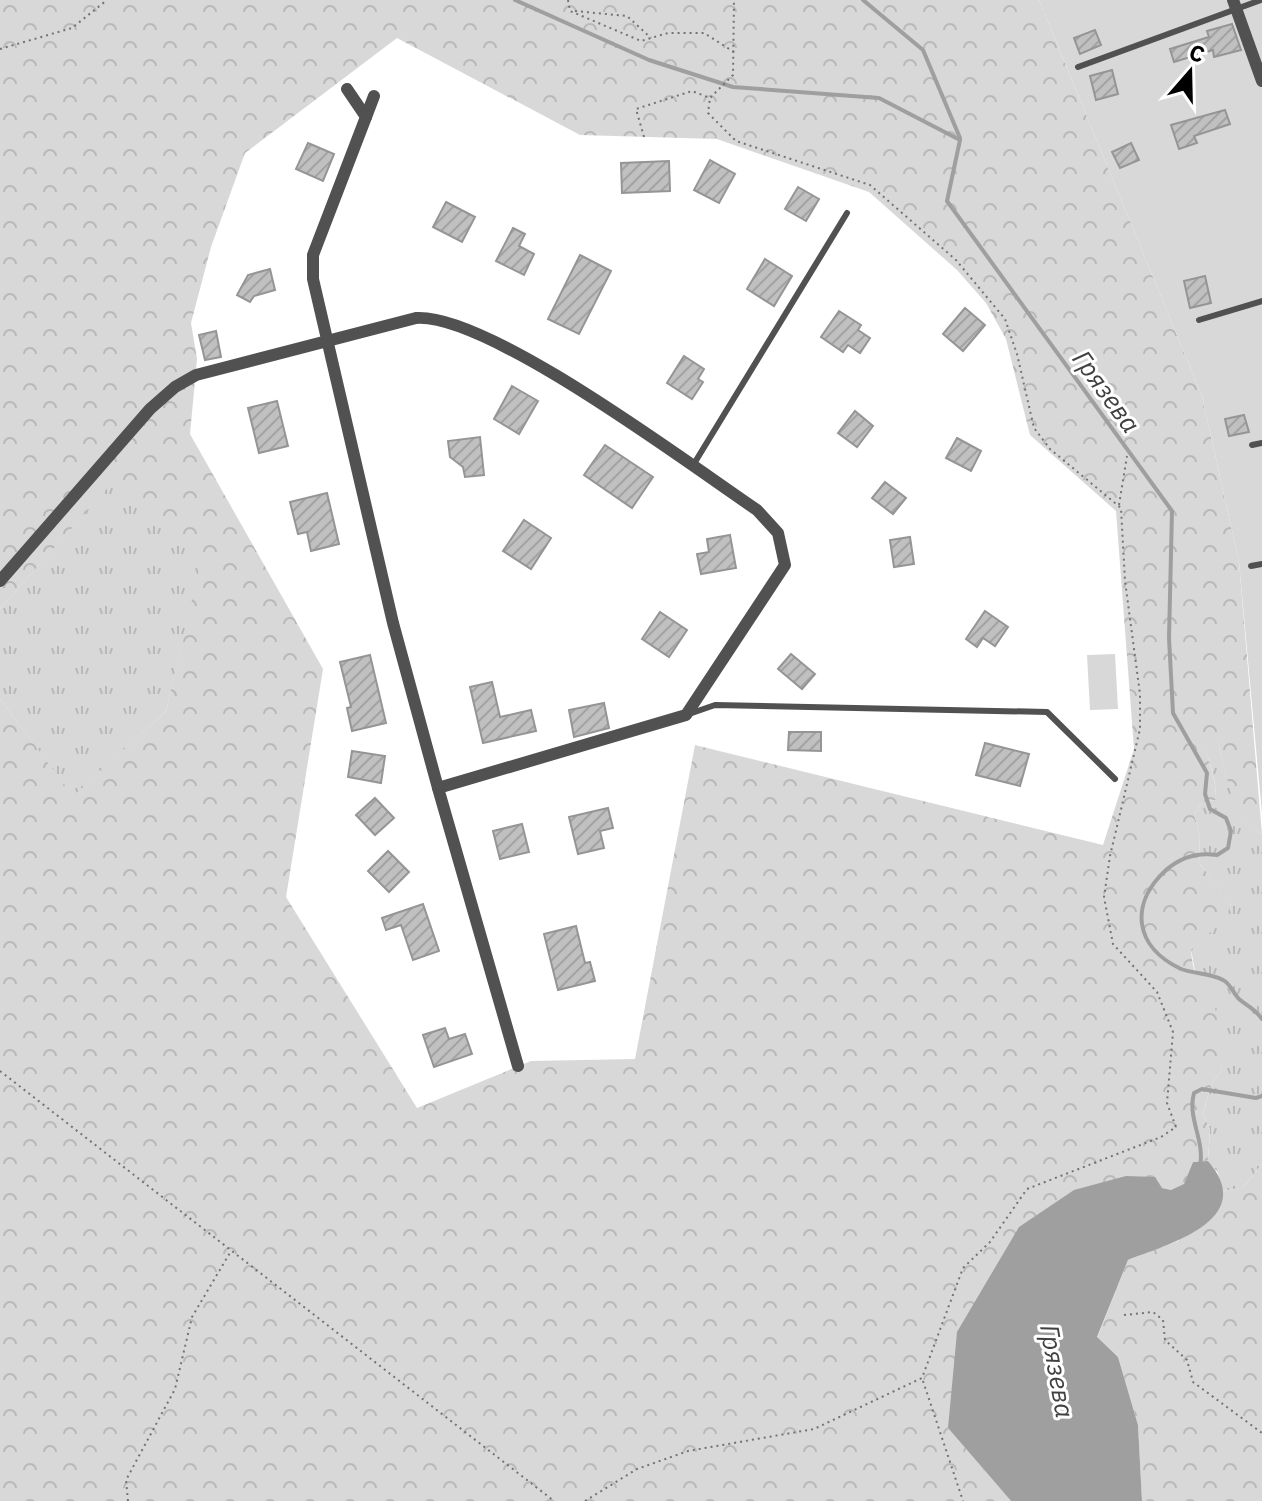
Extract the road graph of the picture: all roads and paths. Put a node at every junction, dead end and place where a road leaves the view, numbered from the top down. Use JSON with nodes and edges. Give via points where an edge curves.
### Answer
{"nodes":[{"id":1,"x":107,"y":0,"type":"edge"},
{"id":2,"x":568,"y":0,"type":"edge"},
{"id":3,"x":734,"y":0,"type":"edge"},
{"id":4,"x":1261,"y":0,"type":"edge"},
{"id":5,"x":1235,"y":4,"type":"edge"},
{"id":6,"x":570,"y":11,"type":"junction"},
{"id":7,"x":651,"y":38,"type":"junction"},
{"id":8,"x":0,"y":49,"type":"edge"},
{"id":9,"x":735,"y":52,"type":"junction"},
{"id":10,"x":1078,"y":67,"type":"dead end"},
{"id":11,"x":1262,"y":81,"type":"edge"},
{"id":12,"x":347,"y":89,"type":"dead end"},
{"id":13,"x":374,"y":96,"type":"dead end"},
{"id":14,"x":710,"y":98,"type":"junction"},
{"id":15,"x":366,"y":117,"type":"junction"},
{"id":16,"x":644,"y":137,"type":"dead end"},
{"id":17,"x":847,"y":213,"type":"dead end"},
{"id":18,"x":1262,"y":301,"type":"edge"},
{"id":19,"x":1199,"y":320,"type":"dead end"},
{"id":20,"x":327,"y":344,"type":"junction"},
{"id":21,"x":1262,"y":443,"type":"edge"},
{"id":22,"x":1252,"y":445,"type":"dead end"},
{"id":23,"x":1127,"y":456,"type":"dead end"},
{"id":24,"x":692,"y":467,"type":"junction"},
{"id":25,"x":1118,"y":506,"type":"junction"},
{"id":26,"x":1262,"y":564,"type":"edge"},
{"id":27,"x":1251,"y":566,"type":"dead end"},
{"id":28,"x":0,"y":581,"type":"edge"},
{"id":29,"x":686,"y":715,"type":"junction"},
{"id":30,"x":1115,"y":779,"type":"dead end"},
{"id":31,"x":438,"y":788,"type":"junction"},
{"id":32,"x":518,"y":1066,"type":"dead end"},
{"id":33,"x":0,"y":1071,"type":"edge"},
{"id":34,"x":231,"y":1251,"type":"junction"},
{"id":35,"x":1124,"y":1315,"type":"dead end"},
{"id":36,"x":922,"y":1378,"type":"junction"},
{"id":37,"x":1262,"y":1433,"type":"edge"},
{"id":38,"x":128,"y":1501,"type":"edge"},
{"id":39,"x":554,"y":1501,"type":"edge"},
{"id":40,"x":585,"y":1501,"type":"edge"},
{"id":41,"x":963,"y":1501,"type":"edge"}],
"edges":[{"from":1,"to":8,"type":"path","via":[[72,28]]},
{"from":2,"to":6,"type":"path"},
{"from":3,"to":9,"type":"path"},
{"from":4,"to":5,"type":"lane"},
{"from":5,"to":10,"type":"lane"},
{"from":5,"to":11,"type":"street"},
{"from":6,"to":7,"type":"path","via":[[641,41]]},
{"from":6,"to":7,"type":"path","via":[[627,16]]},
{"from":7,"to":9,"type":"path","via":[[704,33]]},
{"from":9,"to":14,"type":"path","via":[[733,75]]},
{"from":12,"to":15,"type":"street"},
{"from":13,"to":15,"type":"street"},
{"from":14,"to":16,"type":"path","via":[[692,91],[636,109]]},
{"from":14,"to":25,"type":"path","via":[[708,113],[736,141],[870,185],[956,260],[1005,319],[1034,428],[1050,449]]},
{"from":15,"to":20,"type":"street","via":[[313,255]]},
{"from":17,"to":24,"type":"lane"},
{"from":18,"to":19,"type":"lane"},
{"from":20,"to":24,"type":"street","via":[[416,318],[447,320],[557,377]]},
{"from":20,"to":28,"type":"street","via":[[196,375],[175,387]]},
{"from":20,"to":31,"type":"street"},
{"from":21,"to":22,"type":"lane"},
{"from":23,"to":25,"type":"path"},
{"from":24,"to":29,"type":"street","via":[[757,510],[778,533],[785,565]]},
{"from":25,"to":36,"type":"path","via":[[1140,729],[1104,897],[1113,944],[1157,992],[1173,1032],[1167,1103],[1176,1127],[1027,1189],[990,1242],[963,1268]]},
{"from":26,"to":27,"type":"lane"},
{"from":29,"to":30,"type":"lane","via":[[715,705],[1047,712]]},
{"from":29,"to":31,"type":"street"},
{"from":31,"to":32,"type":"street"},
{"from":33,"to":34,"type":"path"},
{"from":34,"to":38,"type":"path","via":[[192,1317],[175,1389],[126,1480]]},
{"from":34,"to":39,"type":"path"},
{"from":35,"to":37,"type":"path","via":[[1153,1312],[1163,1320],[1165,1340],[1187,1360],[1193,1382]]},
{"from":36,"to":40,"type":"path","via":[[814,1429],[688,1451],[637,1469]]},
{"from":36,"to":41,"type":"path"}]}
